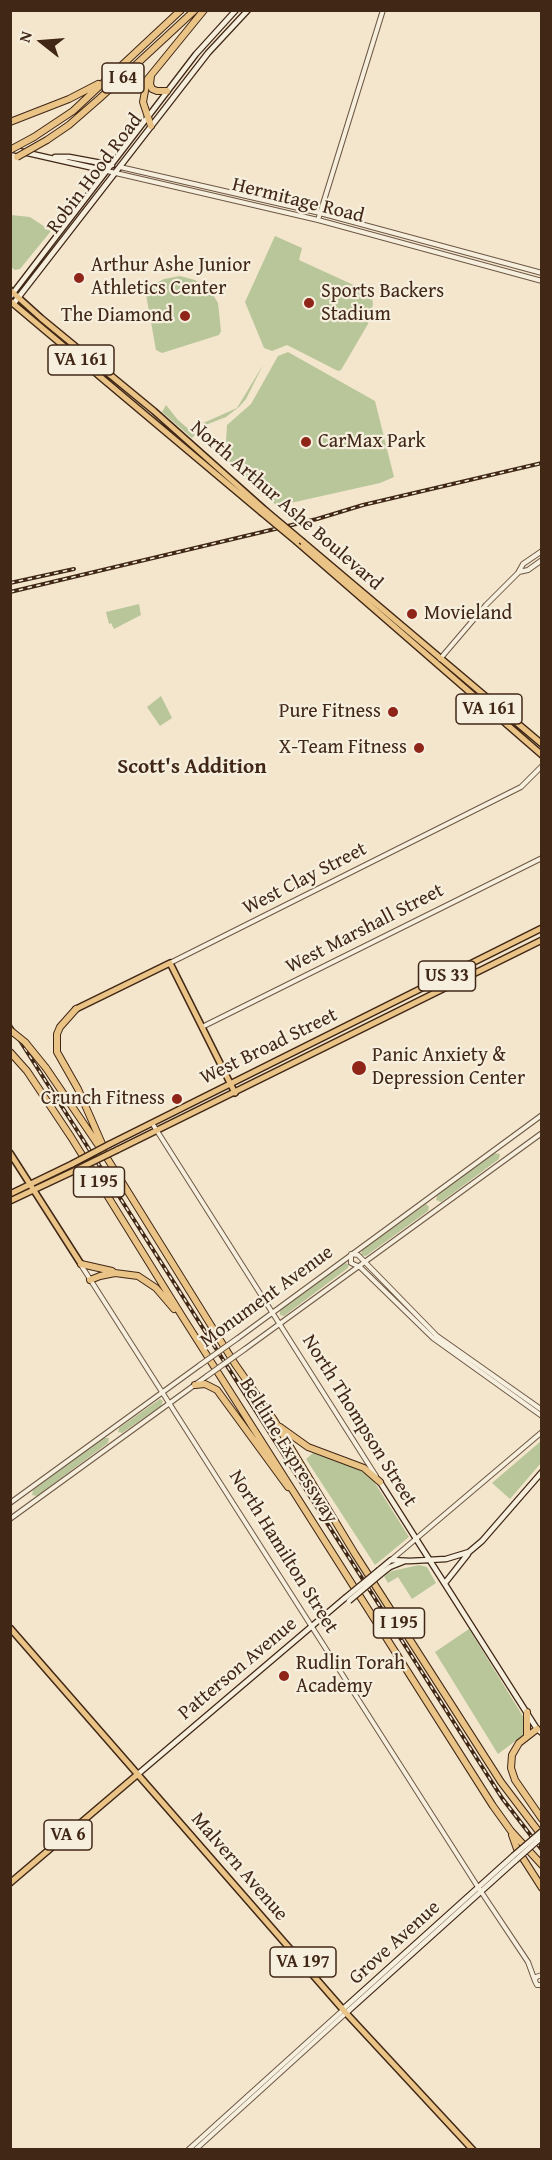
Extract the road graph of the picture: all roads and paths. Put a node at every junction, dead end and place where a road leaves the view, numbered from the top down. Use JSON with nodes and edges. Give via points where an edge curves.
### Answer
{"nodes":[{"id":1,"x":181,"y":10,"type":"edge"},
{"id":2,"x":195,"y":10,"type":"edge"},
{"id":3,"x":204,"y":10,"type":"edge"},
{"id":4,"x":236,"y":10,"type":"edge"},
{"id":5,"x":248,"y":10,"type":"edge"},
{"id":6,"x":383,"y":10,"type":"edge"},
{"id":7,"x":151,"y":76,"type":"junction"},
{"id":8,"x":109,"y":77,"type":"junction"},
{"id":9,"x":167,"y":91,"type":"junction"},
{"id":10,"x":147,"y":118,"type":"junction"},
{"id":11,"x":11,"y":122,"type":"edge"},
{"id":12,"x":151,"y":126,"type":"junction"},
{"id":13,"x":10,"y":149,"type":"edge"},
{"id":14,"x":46,"y":157,"type":"junction"},
{"id":15,"x":14,"y":159,"type":"edge"},
{"id":16,"x":111,"y":165,"type":"junction"},
{"id":17,"x":119,"y":166,"type":"junction"},
{"id":18,"x":107,"y":171,"type":"junction"},
{"id":19,"x":115,"y":172,"type":"junction"},
{"id":20,"x":320,"y":213,"type":"junction"},
{"id":21,"x":318,"y":220,"type":"junction"},
{"id":22,"x":59,"y":233,"type":"junction"},
{"id":23,"x":50,"y":258,"type":"junction"},
{"id":24,"x":542,"y":273,"type":"edge"},
{"id":25,"x":542,"y":281,"type":"edge"},
{"id":26,"x":13,"y":297,"type":"edge"},
{"id":27,"x":542,"y":551,"type":"edge"},
{"id":28,"x":542,"y":560,"type":"edge"},
{"id":29,"x":518,"y":573,"type":"junction"},
{"id":30,"x":438,"y":662,"type":"junction"},
{"id":31,"x":542,"y":744,"type":"edge"},
{"id":32,"x":542,"y":755,"type":"edge"},
{"id":33,"x":542,"y":766,"type":"edge"},
{"id":34,"x":542,"y":858,"type":"edge"},
{"id":35,"x":542,"y":928,"type":"edge"},
{"id":36,"x":542,"y":940,"type":"edge"},
{"id":37,"x":170,"y":963,"type":"junction"},
{"id":38,"x":76,"y":1009,"type":"joint"},
{"id":39,"x":202,"y":1027,"type":"junction"},
{"id":40,"x":10,"y":1030,"type":"edge"},
{"id":41,"x":10,"y":1052,"type":"edge"},
{"id":42,"x":231,"y":1084,"type":"junction"},
{"id":43,"x":235,"y":1093,"type":"junction"},
{"id":44,"x":542,"y":1114,"type":"edge"},
{"id":45,"x":152,"y":1123,"type":"junction"},
{"id":46,"x":157,"y":1131,"type":"junction"},
{"id":47,"x":542,"y":1133,"type":"edge"},
{"id":48,"x":10,"y":1153,"type":"edge"},
{"id":49,"x":107,"y":1158,"type":"junction"},
{"id":50,"x":32,"y":1187,"type":"junction"},
{"id":51,"x":10,"y":1194,"type":"edge"},
{"id":52,"x":10,"y":1201,"type":"edge"},
{"id":53,"x":351,"y":1254,"type":"junction"},
{"id":54,"x":81,"y":1264,"type":"junction"},
{"id":55,"x":361,"y":1264,"type":"junction"},
{"id":56,"x":123,"y":1273,"type":"junction"},
{"id":57,"x":90,"y":1280,"type":"junction"},
{"id":58,"x":273,"y":1312,"type":"junction"},
{"id":59,"x":182,"y":1316,"type":"junction"},
{"id":60,"x":279,"y":1323,"type":"junction"},
{"id":61,"x":195,"y":1385,"type":"junction"},
{"id":62,"x":163,"y":1392,"type":"junction"},
{"id":63,"x":170,"y":1403,"type":"junction"},
{"id":64,"x":542,"y":1410,"type":"edge"},
{"id":65,"x":542,"y":1416,"type":"edge"},
{"id":66,"x":274,"y":1420,"type":"junction"},
{"id":67,"x":542,"y":1432,"type":"edge"},
{"id":68,"x":542,"y":1473,"type":"edge"},
{"id":69,"x":380,"y":1482,"type":"junction"},
{"id":70,"x":300,"y":1501,"type":"junction"},
{"id":71,"x":10,"y":1503,"type":"edge"},
{"id":72,"x":10,"y":1519,"type":"edge"},
{"id":73,"x":416,"y":1539,"type":"junction"},
{"id":74,"x":469,"y":1552,"type":"junction"},
{"id":75,"x":391,"y":1560,"type":"junction"},
{"id":76,"x":406,"y":1561,"type":"junction"},
{"id":77,"x":430,"y":1561,"type":"junction"},
{"id":78,"x":380,"y":1572,"type":"junction"},
{"id":79,"x":445,"y":1583,"type":"junction"},
{"id":80,"x":312,"y":1626,"type":"junction"},
{"id":81,"x":10,"y":1628,"type":"edge"},
{"id":82,"x":527,"y":1712,"type":"junction"},
{"id":83,"x":539,"y":1731,"type":"edge"},
{"id":84,"x":527,"y":1736,"type":"junction"},
{"id":85,"x":138,"y":1774,"type":"junction"},
{"id":86,"x":542,"y":1819,"type":"edge"},
{"id":87,"x":511,"y":1831,"type":"junction"},
{"id":88,"x":542,"y":1831,"type":"edge"},
{"id":89,"x":542,"y":1836,"type":"edge"},
{"id":90,"x":514,"y":1858,"type":"junction"},
{"id":91,"x":542,"y":1865,"type":"edge"},
{"id":92,"x":10,"y":1883,"type":"edge"},
{"id":93,"x":542,"y":1888,"type":"edge"},
{"id":94,"x":479,"y":1890,"type":"junction"},
{"id":95,"x":530,"y":1967,"type":"junction"},
{"id":96,"x":539,"y":1975,"type":"edge"},
{"id":97,"x":542,"y":1985,"type":"edge"},
{"id":98,"x":345,"y":2011,"type":"junction"},
{"id":99,"x":188,"y":2150,"type":"edge"},
{"id":100,"x":195,"y":2150,"type":"edge"},
{"id":101,"x":473,"y":2150,"type":"edge"}],
"edges":[{"from":1,"to":8,"type":"highway","number":"I 64"},
{"from":2,"to":15,"type":"highway","number":"I 64","bridge":true,"via":[[69,125]]},
{"from":3,"to":7,"type":"highway"},
{"from":4,"to":9,"type":"main road","name":"Robin Hood Road"},
{"from":5,"to":12,"type":"main road","name":"Robin Hood Road","via":[[208,53]]},
{"from":6,"to":20,"type":"street"},
{"from":7,"to":9,"type":"highway","via":[[152,89]]},
{"from":7,"to":10,"type":"highway","via":[[143,97]]},
{"from":8,"to":11,"type":"highway","via":[[69,99]]},
{"from":8,"to":13,"type":"highway","number":"I 64","bridge":true,"via":[[73,111]]},
{"from":9,"to":10,"type":"main road","name":"Robin Hood Road"},
{"from":10,"to":12,"type":"highway"},
{"from":10,"to":16,"type":"main road","name":"Robin Hood Road"},
{"from":12,"to":17,"type":"main road","name":"Robin Hood Road"},
{"from":13,"to":14,"type":"main road","name":"Hermitage Road"},
{"from":14,"to":16,"type":"main road","name":"Hermitage Road"},
{"from":14,"to":18,"type":"main road","name":"Hermitage Road"},
{"from":16,"to":17,"type":"main road","name":"Hermitage Road"},
{"from":16,"to":18,"type":"main road","name":"Robin Hood Road"},
{"from":17,"to":19,"type":"main road","name":"Robin Hood Road"},
{"from":17,"to":20,"type":"street","name":"Hermitage Road"},
{"from":18,"to":19,"type":"street","name":"Hermitage Road"},
{"from":18,"to":22,"type":"main road","name":"Robin Hood Road"},
{"from":19,"to":21,"type":"street","name":"Hermitage Road"},
{"from":19,"to":23,"type":"main road","name":"Robin Hood Road"},
{"from":20,"to":21,"type":"street"},
{"from":20,"to":24,"type":"street","name":"Hermitage Road"},
{"from":21,"to":25,"type":"street","name":"Hermitage Road"},
{"from":22,"to":23,"type":"main road","via":[[61,237]]},
{"from":22,"to":26,"type":"main road","name":"Robin Hood Road"},
{"from":23,"to":26,"type":"main road","name":"Robin Hood Road"},
{"from":26,"to":30,"type":"main road","name":"North Arthur Ashe Boulevard","number":"VA 161","bridge":true},
{"from":27,"to":29,"type":"street","via":[[525,562]]},
{"from":28,"to":29,"type":"street"},
{"from":29,"to":30,"type":"street"},
{"from":30,"to":31,"type":"main road","name":"North Arthur Ashe Boulevard","number":"VA 161"},
{"from":30,"to":32,"type":"main road","name":"North Arthur Ashe Boulevard","number":"VA 161"},
{"from":33,"to":37,"type":"street","name":"West Clay Street","via":[[521,788]]},
{"from":34,"to":39,"type":"street","name":"West Marshall Street"},
{"from":35,"to":42,"type":"main road","name":"West Broad Street","number":"US 33"},
{"from":36,"to":43,"type":"main road","name":"West Broad Street","number":"US 33"},
{"from":37,"to":38,"type":"main road","name":"West Clay Street"},
{"from":37,"to":39,"type":"main road"},
{"from":38,"to":49,"type":"highway","via":[[60,1027],[57,1052],[78,1089]]},
{"from":39,"to":42,"type":"main road"},
{"from":40,"to":49,"type":"highway","name":"Beltline Expressway","number":"I 195","bridge":true,"via":[[46,1068]]},
{"from":41,"to":59,"type":"highway","name":"Beltline Expressway","number":"I 195","via":[[71,1137]]},
{"from":42,"to":43,"type":"main road"},
{"from":42,"to":45,"type":"main road","name":"West Broad Street","number":"US 33"},
{"from":43,"to":46,"type":"main road","name":"West Broad Street","number":"US 33"},
{"from":44,"to":53,"type":"street","name":"Monument Avenue"},
{"from":45,"to":46,"type":"street","name":"North Thompson Street"},
{"from":45,"to":50,"type":"main road","name":"West Broad Street","number":"US 33","bridge":true},
{"from":46,"to":50,"type":"main road","name":"West Broad Street","number":"US 33","bridge":true},
{"from":46,"to":58,"type":"street","name":"North Thompson Street"},
{"from":47,"to":55,"type":"street","name":"Monument Avenue"},
{"from":48,"to":50,"type":"main road","name":"North Hamilton Street"},
{"from":49,"to":66,"type":"highway","name":"Beltline Expressway","number":"I 195"},
{"from":50,"to":51,"type":"main road","name":"West Broad Street","number":"US 33"},
{"from":50,"to":52,"type":"main road","name":"West Broad Street","number":"US 33"},
{"from":50,"to":54,"type":"main road","name":"North Hamilton Street"},
{"from":53,"to":55,"type":"street","via":[[357,1255]]},
{"from":53,"to":55,"type":"street","via":[[351,1262]]},
{"from":53,"to":58,"type":"street","name":"Monument Avenue"},
{"from":54,"to":56,"type":"highway"},
{"from":54,"to":57,"type":"street","name":"North Hamilton Street"},
{"from":55,"to":60,"type":"street","name":"Monument Avenue"},
{"from":55,"to":64,"type":"street","via":[[437,1336]]},
{"from":55,"to":65,"type":"street","via":[[435,1340]]},
{"from":56,"to":57,"type":"highway"},
{"from":56,"to":59,"type":"highway","via":[[151,1283]]},
{"from":57,"to":62,"type":"street","name":"North Hamilton Street"},
{"from":58,"to":60,"type":"street","name":"North Thompson Street"},
{"from":58,"to":62,"type":"street","name":"Monument Avenue","bridge":true},
{"from":59,"to":70,"type":"highway","name":"Beltline Expressway","number":"I 195"},
{"from":60,"to":61,"type":"street","name":"Monument Avenue","bridge":true},
{"from":60,"to":69,"type":"street","name":"North Thompson Street"},
{"from":61,"to":63,"type":"street","name":"Monument Avenue"},
{"from":61,"to":70,"type":"highway","via":[[205,1384],[217,1390]]},
{"from":62,"to":63,"type":"street","name":"North Hamilton Street"},
{"from":62,"to":71,"type":"street","name":"Monument Avenue"},
{"from":63,"to":72,"type":"street","name":"Monument Avenue"},
{"from":63,"to":80,"type":"street","name":"North Hamilton Street"},
{"from":66,"to":69,"type":"highway","via":[[301,1444],[355,1463]]},
{"from":66,"to":89,"type":"highway","name":"Beltline Expressway","number":"I 195","via":[[495,1772]]},
{"from":67,"to":73,"type":"street","name":"Patterson Avenue"},
{"from":68,"to":74,"type":"main road"},
{"from":69,"to":73,"type":"main road","name":"North Thompson Street"},
{"from":70,"to":87,"type":"highway","name":"Beltline Expressway","number":"I 195"},
{"from":73,"to":75,"type":"street","name":"Patterson Avenue"},
{"from":73,"to":77,"type":"main road","name":"North Thompson Street"},
{"from":74,"to":77,"type":"main road"},
{"from":74,"to":79,"type":"main road"},
{"from":75,"to":76,"type":"main road"},
{"from":75,"to":78,"type":"main road","name":"Patterson Avenue","number":"VA 6"},
{"from":76,"to":77,"type":"main road"},
{"from":76,"to":78,"type":"main road"},
{"from":77,"to":79,"type":"main road","name":"North Thompson Street"},
{"from":78,"to":80,"type":"main road","name":"Patterson Avenue","number":"VA 6","bridge":true},
{"from":79,"to":82,"type":"main road","name":"North Thompson Street"},
{"from":80,"to":85,"type":"main road","name":"Patterson Avenue","number":"VA 6"},
{"from":80,"to":94,"type":"street","name":"North Hamilton Street"},
{"from":81,"to":85,"type":"main road","name":"Malvern Avenue","number":"VA 197"},
{"from":82,"to":83,"type":"main road","name":"North Thompson Street"},
{"from":82,"to":84,"type":"highway"},
{"from":83,"to":84,"type":"highway"},
{"from":84,"to":86,"type":"highway","via":[[515,1749],[511,1768]]},
{"from":85,"to":92,"type":"main road","name":"Patterson Avenue","number":"VA 6"},
{"from":85,"to":98,"type":"main road","name":"Malvern Avenue","number":"VA 197"},
{"from":87,"to":91,"type":"highway","name":"Beltline Expressway","number":"I 195"},
{"from":87,"to":93,"type":"highway","via":[[517,1849]]},
{"from":88,"to":90,"type":"main road","name":"Grove Avenue","bridge":true},
{"from":89,"to":90,"type":"main road","name":"Grove Avenue","bridge":true},
{"from":90,"to":94,"type":"main road","name":"Grove Avenue"},
{"from":94,"to":95,"type":"street","name":"North Hamilton Street"},
{"from":94,"to":98,"type":"main road","name":"Grove Avenue"},
{"from":95,"to":96,"type":"street"},
{"from":95,"to":96,"type":"street","name":"North Hamilton Street"},
{"from":96,"to":97,"type":"street","via":[[537,1985]]},
{"from":98,"to":99,"type":"street","name":"Grove Avenue"},
{"from":98,"to":100,"type":"street","name":"Grove Avenue"},
{"from":98,"to":101,"type":"main road","name":"Malvern Avenue","number":"VA 197"}]}
